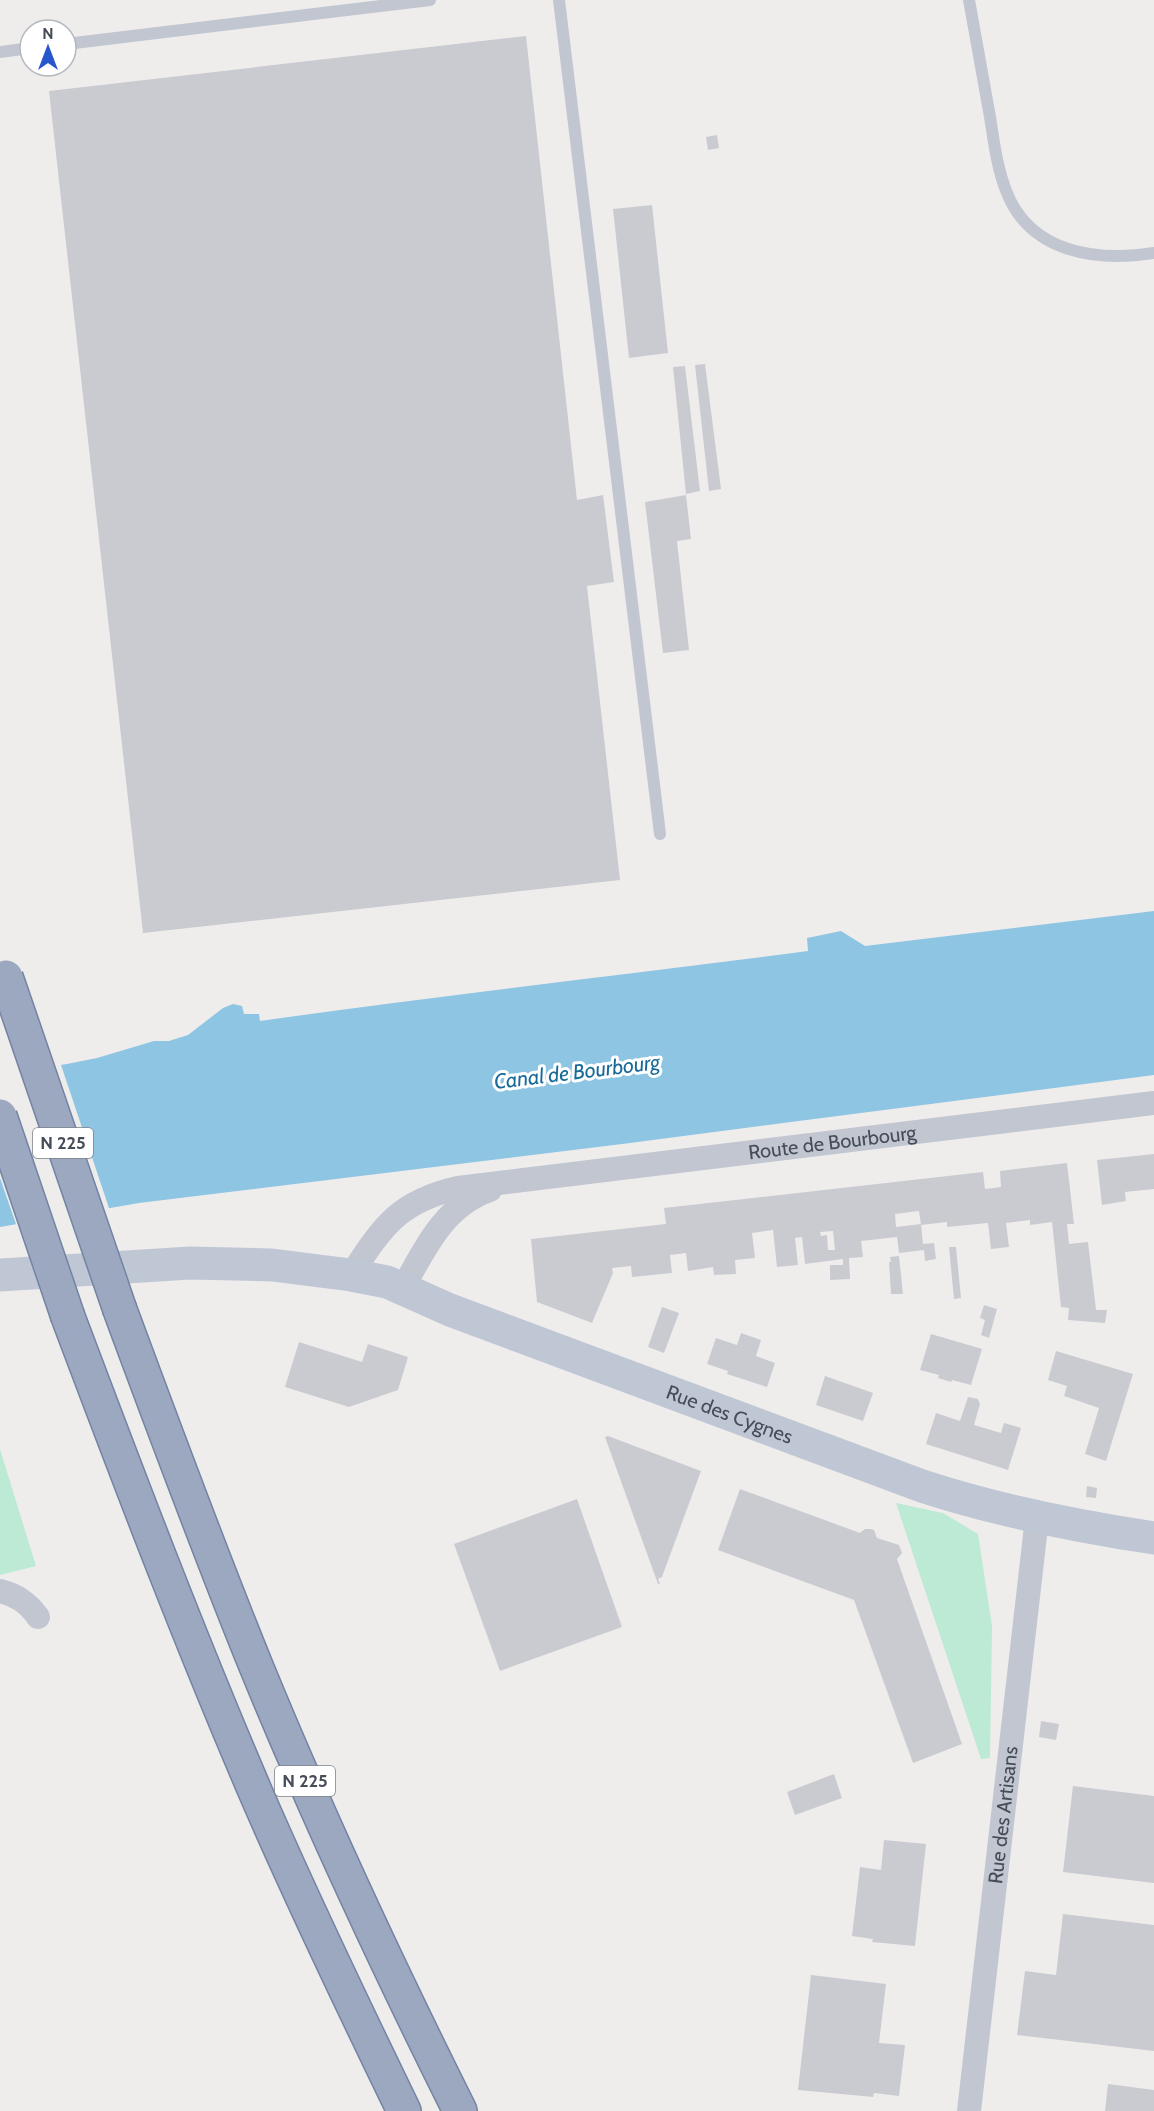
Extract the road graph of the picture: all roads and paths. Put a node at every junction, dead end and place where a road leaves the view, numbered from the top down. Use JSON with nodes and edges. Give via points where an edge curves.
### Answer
{"nodes":[{"id":1,"x":430,"y":0,"type":"edge"},
{"id":2,"x":558,"y":0,"type":"edge"},
{"id":3,"x":969,"y":0,"type":"edge"},
{"id":4,"x":78,"y":43,"type":"edge"},
{"id":5,"x":18,"y":50,"type":"edge"},
{"id":6,"x":0,"y":52,"type":"edge"},
{"id":7,"x":1154,"y":253,"type":"edge"},
{"id":8,"x":660,"y":834,"type":"dead end"},
{"id":9,"x":3,"y":967,"type":"edge"},
{"id":10,"x":1154,"y":1102,"type":"edge"},
{"id":11,"x":0,"y":1116,"type":"edge"},
{"id":12,"x":511,"y":1182,"type":"junction"},
{"id":13,"x":0,"y":1275,"type":"edge"},
{"id":14,"x":351,"y":1275,"type":"junction"},
{"id":15,"x":403,"y":1288,"type":"junction"},
{"id":16,"x":1037,"y":1518,"type":"junction"},
{"id":17,"x":1154,"y":1536,"type":"edge"},
{"id":18,"x":0,"y":1591,"type":"edge"},
{"id":19,"x":38,"y":1617,"type":"dead end"},
{"id":20,"x":404,"y":2111,"type":"edge"},
{"id":21,"x":460,"y":2111,"type":"edge"},
{"id":22,"x":969,"y":2111,"type":"edge"}],
"edges":[{"from":1,"to":4,"type":"lane"},
{"from":2,"to":8,"type":"lane"},
{"from":3,"to":7,"type":"lane","via":[[998,162],[1020,216],[1047,240],[1075,252],[1118,257]]},
{"from":5,"to":6,"type":"lane"},
{"from":9,"to":21,"type":"highway","number":"N 225","bridge":true,"via":[[120,1310],[191,1502],[291,1749],[367,1919]]},
{"from":10,"to":12,"type":"street","name":"Route de Bourbourg"},
{"from":11,"to":20,"type":"highway","number":"N 225","bridge":true,"via":[[68,1317],[242,1760]]},
{"from":12,"to":14,"type":"street","name":"Route de Bourbourg","via":[[458,1188],[414,1203],[381,1231]]},
{"from":12,"to":15,"type":"street","name":"Route de Bourbourg","via":[[456,1208],[431,1237]]},
{"from":13,"to":14,"type":"main road","name":"Rue des Cygnes","via":[[218,1263]]},
{"from":14,"to":15,"type":"main road","name":"Rue des Cygnes"},
{"from":15,"to":16,"type":"main road","name":"Rue des Cygnes","via":[[450,1310],[873,1469],[959,1498]]},
{"from":16,"to":17,"type":"main road","name":"Rue des Cygnes"},
{"from":16,"to":22,"type":"street","name":"Rue des Artisans"},
{"from":18,"to":19,"type":"street","via":[[20,1598]]}]}
